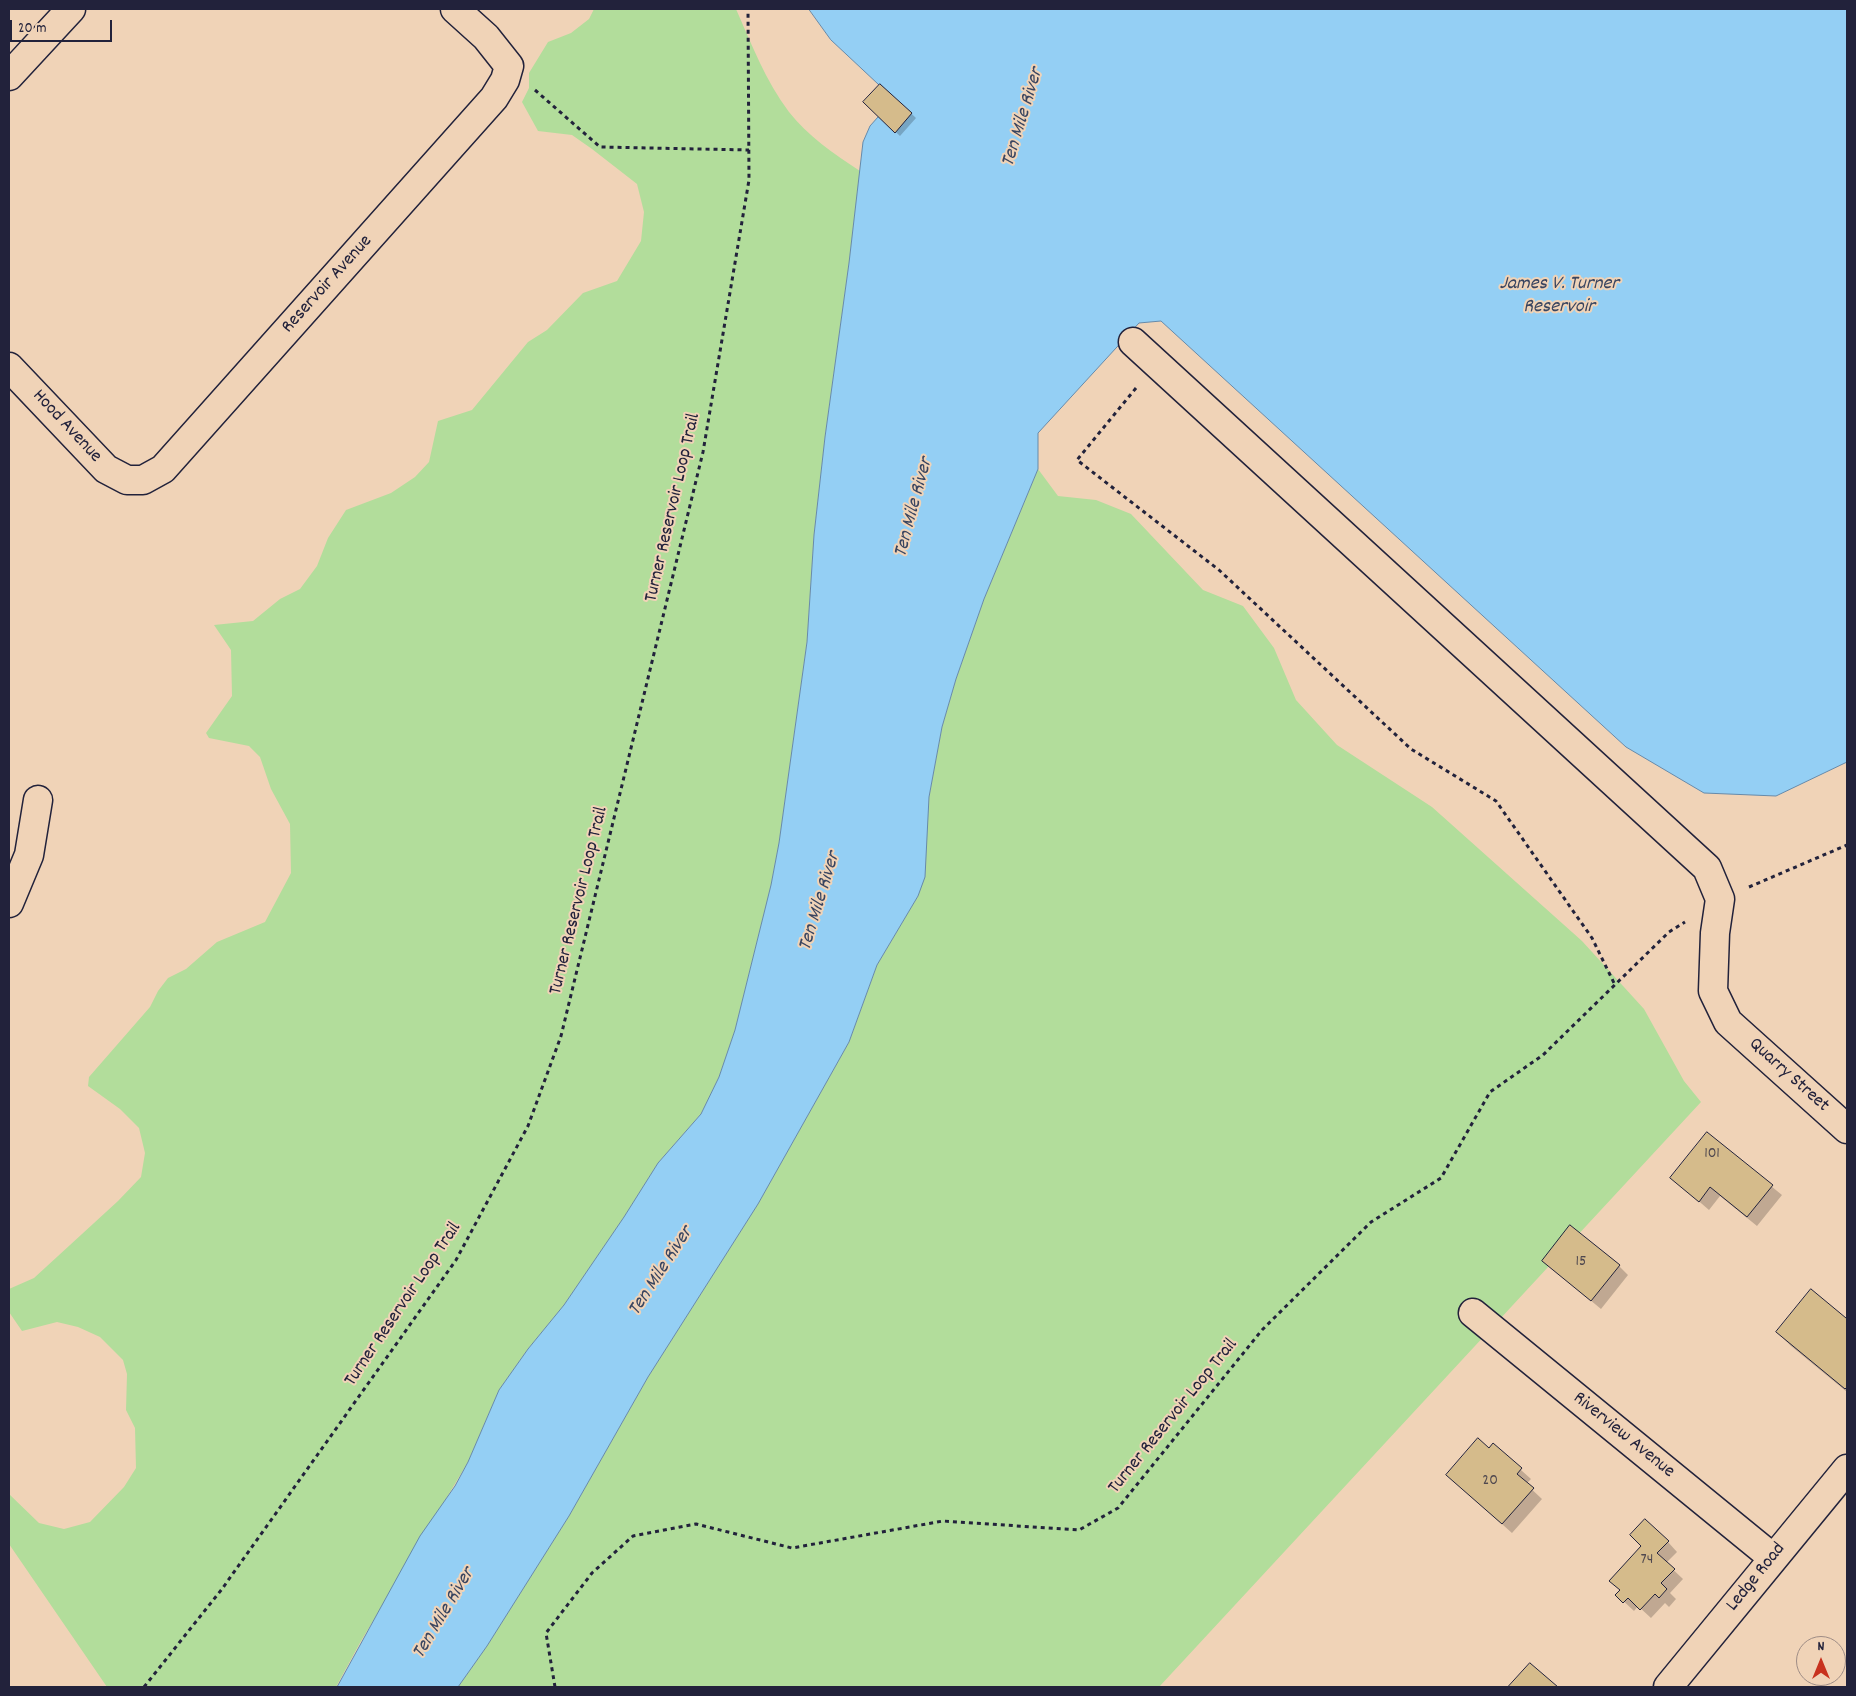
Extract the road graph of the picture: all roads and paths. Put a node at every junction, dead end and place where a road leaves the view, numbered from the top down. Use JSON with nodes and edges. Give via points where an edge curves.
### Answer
{"nodes":[{"id":1,"x":70,"y":9,"type":"edge"},
{"id":2,"x":455,"y":9,"type":"edge"},
{"id":3,"x":748,"y":9,"type":"edge"},
{"id":4,"x":509,"y":66,"type":"junction"},
{"id":5,"x":9,"y":76,"type":"edge"},
{"id":6,"x":749,"y":150,"type":"junction"},
{"id":7,"x":1133,"y":342,"type":"dead end"},
{"id":8,"x":1156,"y":363,"type":"junction"},
{"id":9,"x":9,"y":367,"type":"edge"},
{"id":10,"x":127,"y":480,"type":"joint"},
{"id":11,"x":38,"y":800,"type":"dead end"},
{"id":12,"x":9,"y":903,"type":"edge"},
{"id":13,"x":1615,"y":985,"type":"dead end"},
{"id":14,"x":1605,"y":995,"type":"dead end"},
{"id":15,"x":1847,"y":1129,"type":"edge"},
{"id":16,"x":1472,"y":1313,"type":"dead end"},
{"id":17,"x":1847,"y":1469,"type":"edge"},
{"id":18,"x":1773,"y":1558,"type":"junction"},
{"id":19,"x":144,"y":1687,"type":"edge"},
{"id":20,"x":555,"y":1687,"type":"edge"},
{"id":21,"x":1668,"y":1687,"type":"edge"}],
"edges":[{"from":1,"to":5,"type":"street"},
{"from":2,"to":4,"type":"street","via":[[486,37]]},
{"from":3,"to":6,"type":"path","name":"Turner Reservoir Loop Trail"},
{"from":4,"to":6,"type":"path","via":[[600,147]]},
{"from":4,"to":10,"type":"street","name":"Reservoir Avenue","via":[[494,98],[163,469],[143,480]]},
{"from":6,"to":19,"type":"path","name":"Turner Reservoir Loop Trail","via":[[749,180],[703,452],[561,1036],[528,1126],[456,1260],[222,1589]]},
{"from":7,"to":8,"type":"street"},
{"from":8,"to":13,"type":"path","via":[[1077,460],[1219,570],[1411,749],[1496,801],[1592,938]]},
{"from":8,"to":15,"type":"street","name":"Quarry Street","via":[[1706,868],[1720,899],[1713,991],[1728,1022]]},
{"from":9,"to":10,"type":"street","name":"Hood Avenue","via":[[106,469]]},
{"from":11,"to":12,"type":"street","via":[[29,855]]},
{"from":14,"to":20,"type":"path","name":"Turner Reservoir Loop Trail","via":[[1543,1055],[1490,1092],[1441,1178],[1371,1222],[1262,1330],[1118,1508],[1079,1530],[943,1521],[792,1548],[696,1524],[633,1536],[592,1573],[546,1633]]},
{"from":16,"to":18,"type":"street","name":"Riverview Avenue"},
{"from":17,"to":18,"type":"street","name":"Ledge Road"},
{"from":18,"to":21,"type":"street","name":"Ledge Road"}]}
